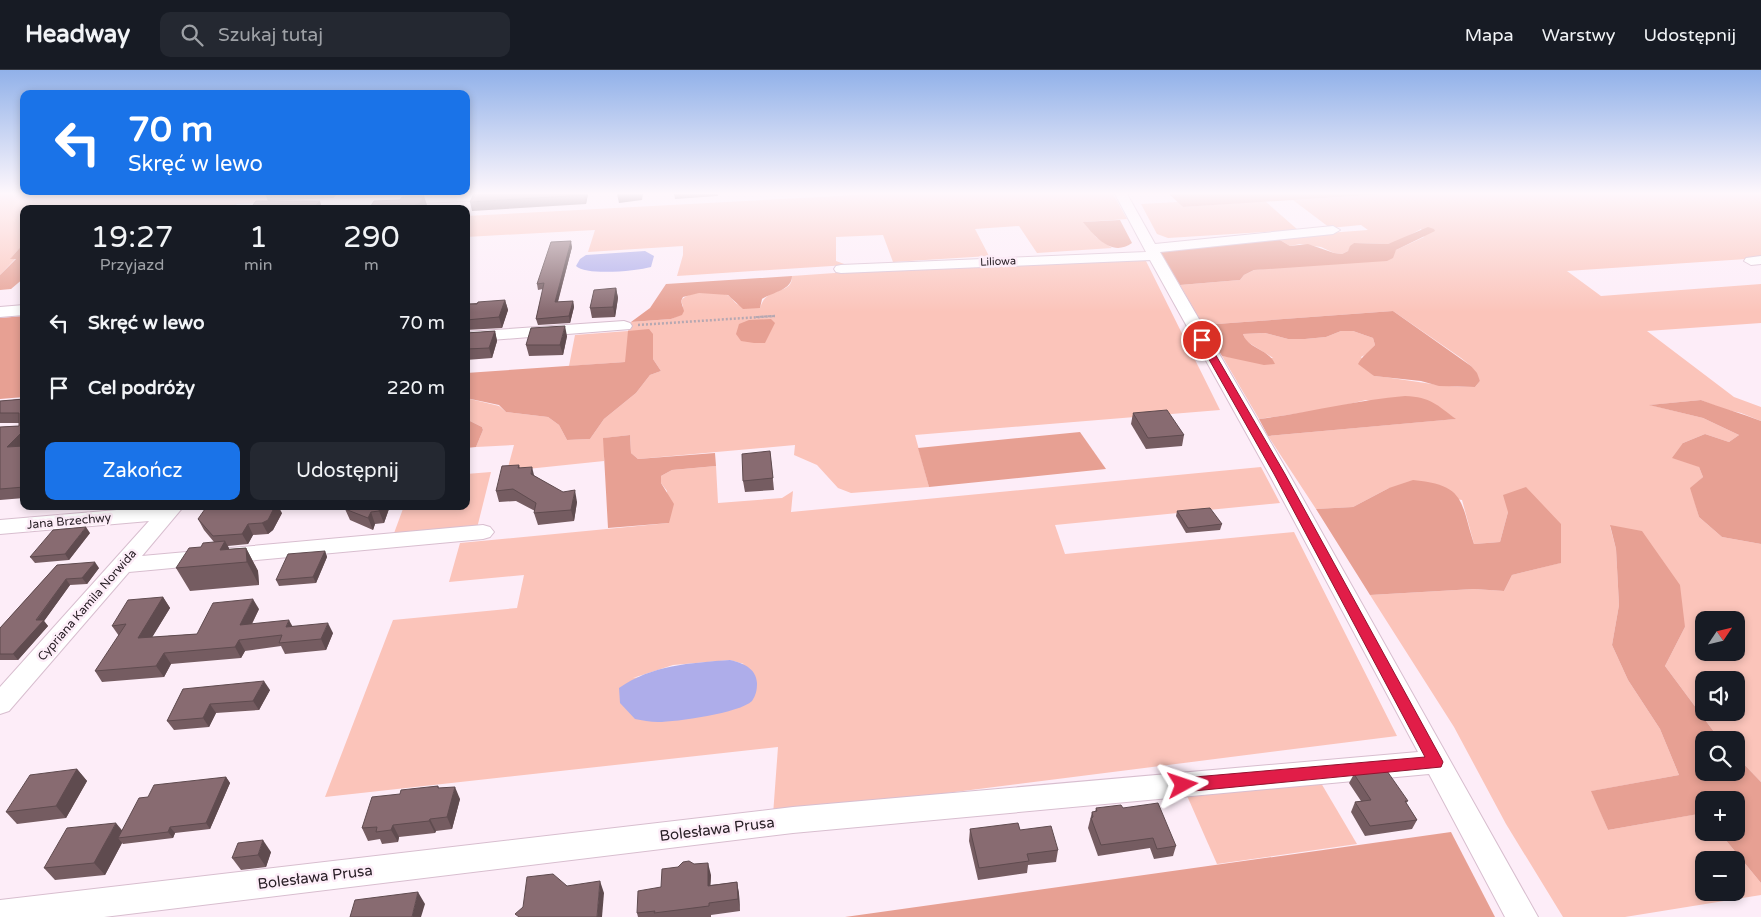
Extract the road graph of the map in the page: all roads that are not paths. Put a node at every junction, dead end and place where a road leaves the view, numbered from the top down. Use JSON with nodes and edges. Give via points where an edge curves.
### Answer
{"nodes":[{"id":1,"x":1143,"y":234,"type":"edge"},
{"id":2,"x":1304,"y":234,"type":"edge"},
{"id":3,"x":1153,"y":252,"type":"junction"},
{"id":4,"x":842,"y":269,"type":"dead end"},
{"id":5,"x":20,"y":310,"type":"edge"},
{"id":6,"x":0,"y":312,"type":"edge"},
{"id":7,"x":624,"y":326,"type":"road end"},
{"id":8,"x":470,"y":337,"type":"edge"},
{"id":9,"x":171,"y":510,"type":"edge"},
{"id":10,"x":0,"y":527,"type":"edge"},
{"id":11,"x":483,"y":532,"type":"dead end"},
{"id":12,"x":121,"y":565,"type":"junction"},
{"id":13,"x":0,"y":704,"type":"edge"},
{"id":14,"x":1436,"y":762,"type":"junction"},
{"id":15,"x":0,"y":916,"type":"edge"},
{"id":16,"x":1522,"y":917,"type":"edge"}],
"edges":[{"from":1,"to":3,"type":"street"},
{"from":2,"to":3,"type":"street","name":"Liliowa"},
{"from":3,"to":4,"type":"street","name":"Liliowa"},
{"from":3,"to":14,"type":"street"},
{"from":5,"to":6,"type":"street"},
{"from":7,"to":8,"type":"street"},
{"from":9,"to":10,"type":"street","name":"Jana Brzechwy"},
{"from":9,"to":12,"type":"street","name":"Cypriana Kamila Norwida"},
{"from":11,"to":12,"type":"street"},
{"from":12,"to":13,"type":"street","name":"Cypriana Kamila Norwida"},
{"from":14,"to":15,"type":"street","name":"Bolesława Prusa","via":[[793,820]]},
{"from":14,"to":16,"type":"street"}]}
